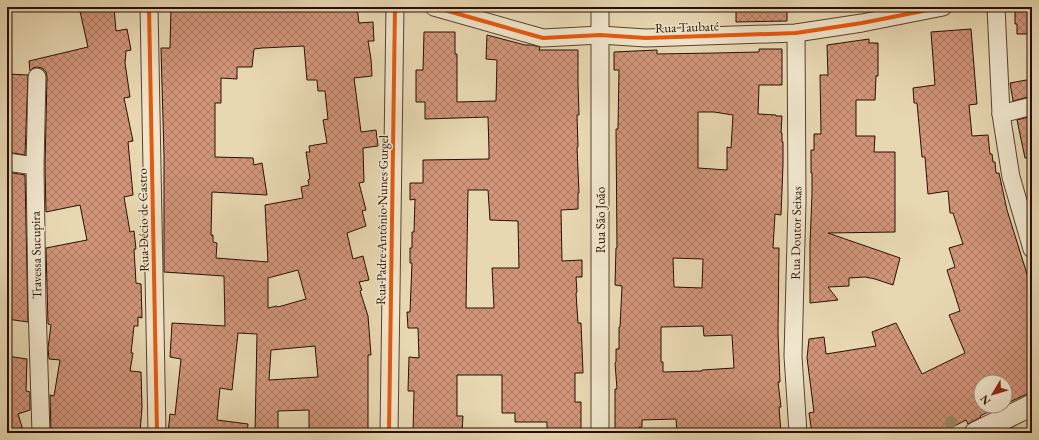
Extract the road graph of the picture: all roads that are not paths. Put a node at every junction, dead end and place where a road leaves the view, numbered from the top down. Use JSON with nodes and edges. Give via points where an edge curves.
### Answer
{"nodes":[{"id":1,"x":148,"y":7,"type":"edge"},
{"id":2,"x":395,"y":7,"type":"edge"},
{"id":3,"x":434,"y":7,"type":"edge"},
{"id":4,"x":474,"y":7,"type":"edge"},
{"id":5,"x":600,"y":7,"type":"edge"},
{"id":6,"x":942,"y":7,"type":"edge"},
{"id":7,"x":996,"y":7,"type":"edge"},
{"id":8,"x":506,"y":27,"type":"junction"},
{"id":9,"x":796,"y":33,"type":"junction"},
{"id":10,"x":600,"y":35,"type":"junction"},
{"id":11,"x":37,"y":77,"type":"dead end"},
{"id":12,"x":1032,"y":106,"type":"edge"},
{"id":13,"x":1001,"y":114,"type":"junction"},
{"id":14,"x":7,"y":162,"type":"edge"},
{"id":15,"x":35,"y":166,"type":"junction"},
{"id":16,"x":1032,"y":248,"type":"edge"},
{"id":17,"x":1032,"y":404,"type":"edge"},
{"id":18,"x":41,"y":433,"type":"edge"},
{"id":19,"x":156,"y":433,"type":"edge"},
{"id":20,"x":389,"y":433,"type":"edge"},
{"id":21,"x":600,"y":433,"type":"edge"},
{"id":22,"x":798,"y":433,"type":"edge"},
{"id":23,"x":975,"y":433,"type":"edge"}],
"edges":[{"from":1,"to":19,"type":"street","name":"Rua Décio de Castro"},
{"from":2,"to":20,"type":"street","name":"Rua Padre Antônio Nunes Gurgel"},
{"from":3,"to":8,"type":"street","name":"Rua Taubaté"},
{"from":4,"to":8,"type":"street"},
{"from":5,"to":10,"type":"street","name":"Rua São João"},
{"from":6,"to":9,"type":"street","name":"Rua Taubaté"},
{"from":7,"to":13,"type":"street"},
{"from":8,"to":10,"type":"street","name":"Rua Taubaté","via":[[543,38]]},
{"from":9,"to":10,"type":"street","name":"Rua Taubaté","via":[[646,38]]},
{"from":9,"to":22,"type":"street","name":"Rua Doutor Seixas","via":[[797,202],[793,356]]},
{"from":10,"to":21,"type":"street","name":"Rua São João"},
{"from":11,"to":15,"type":"street","name":"Travessa Sucupira"},
{"from":12,"to":13,"type":"street"},
{"from":13,"to":16,"type":"street","via":[[1011,177]]},
{"from":14,"to":15,"type":"street"},
{"from":15,"to":18,"type":"street","name":"Travessa Sucupira"},
{"from":17,"to":23,"type":"street"}]}
